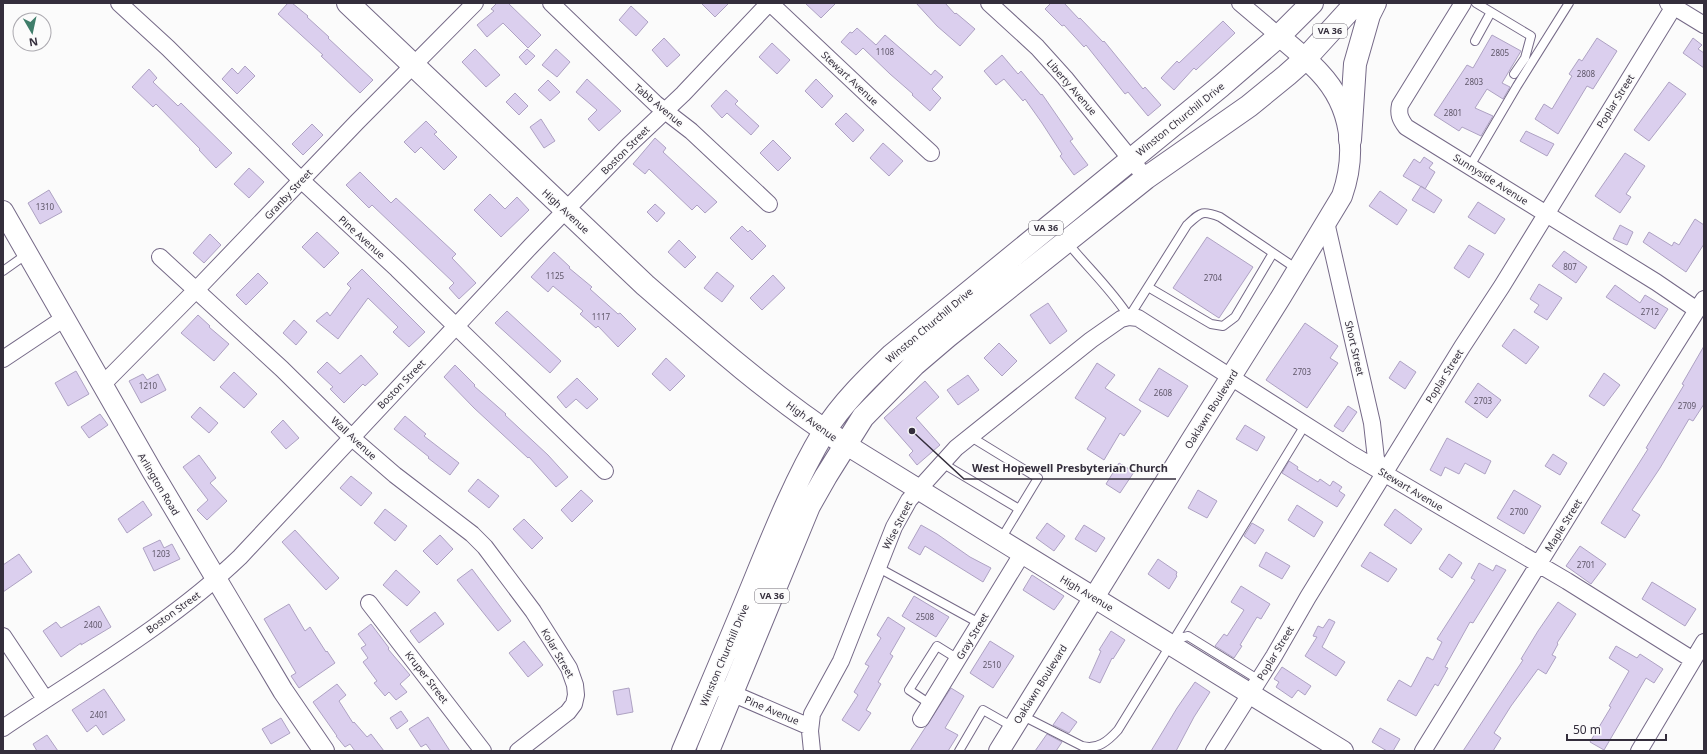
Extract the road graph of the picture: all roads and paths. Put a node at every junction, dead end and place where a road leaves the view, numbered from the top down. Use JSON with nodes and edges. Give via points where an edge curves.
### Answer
{"nodes":[{"id":1,"x":119,"y":3,"type":"edge"},
{"id":2,"x":348,"y":3,"type":"edge"},
{"id":3,"x":475,"y":3,"type":"edge"},
{"id":4,"x":551,"y":3,"type":"edge"},
{"id":5,"x":770,"y":3,"type":"edge"},
{"id":6,"x":989,"y":3,"type":"edge"},
{"id":7,"x":1240,"y":3,"type":"edge"},
{"id":8,"x":1312,"y":3,"type":"edge"},
{"id":9,"x":1356,"y":3,"type":"edge"},
{"id":10,"x":1375,"y":3,"type":"edge"},
{"id":11,"x":1463,"y":3,"type":"edge"},
{"id":12,"x":1476,"y":3,"type":"edge"},
{"id":13,"x":1569,"y":3,"type":"edge"},
{"id":14,"x":1672,"y":4,"type":"edge"},
{"id":15,"x":1492,"y":12,"type":"junction"},
{"id":16,"x":1704,"y":25,"type":"edge"},
{"id":17,"x":1279,"y":36,"type":"junction"},
{"id":18,"x":1475,"y":41,"type":"dead end"},
{"id":19,"x":1304,"y":59,"type":"junction"},
{"id":20,"x":414,"y":65,"type":"junction"},
{"id":21,"x":1514,"y":74,"type":"dead end"},
{"id":22,"x":665,"y":111,"type":"junction"},
{"id":23,"x":1350,"y":140,"type":"junction"},
{"id":24,"x":931,"y":153,"type":"dead end"},
{"id":25,"x":1132,"y":159,"type":"junction"},
{"id":26,"x":1470,"y":166,"type":"junction"},
{"id":27,"x":1146,"y":178,"type":"junction"},
{"id":28,"x":301,"y":180,"type":"junction"},
{"id":29,"x":769,"y":204,"type":"dead end"},
{"id":30,"x":566,"y":210,"type":"junction"},
{"id":31,"x":3,"y":211,"type":"edge"},
{"id":32,"x":1546,"y":213,"type":"junction"},
{"id":33,"x":1326,"y":222,"type":"junction"},
{"id":34,"x":1066,"y":241,"type":"junction"},
{"id":35,"x":27,"y":253,"type":"junction"},
{"id":36,"x":1273,"y":253,"type":"junction"},
{"id":37,"x":160,"y":257,"type":"dead end"},
{"id":38,"x":1298,"y":270,"type":"junction"},
{"id":39,"x":3,"y":271,"type":"edge"},
{"id":40,"x":1148,"y":287,"type":"junction"},
{"id":41,"x":196,"y":290,"type":"junction"},
{"id":42,"x":1701,"y":305,"type":"edge"},
{"id":43,"x":1129,"y":317,"type":"junction"},
{"id":44,"x":64,"y":319,"type":"junction"},
{"id":45,"x":456,"y":327,"type":"junction"},
{"id":46,"x":3,"y":359,"type":"edge"},
{"id":47,"x":1231,"y":377,"type":"junction"},
{"id":48,"x":102,"y":385,"type":"junction"},
{"id":49,"x":1306,"y":425,"type":"junction"},
{"id":50,"x":825,"y":431,"type":"junction"},
{"id":51,"x":351,"y":437,"type":"junction"},
{"id":52,"x":971,"y":437,"type":"junction"},
{"id":53,"x":845,"y":444,"type":"junction"},
{"id":54,"x":942,"y":463,"type":"junction"},
{"id":55,"x":605,"y":472,"type":"dead end"},
{"id":56,"x":1384,"y":473,"type":"junction"},
{"id":57,"x":918,"y":489,"type":"junction"},
{"id":58,"x":1019,"y":509,"type":"junction"},
{"id":59,"x":1000,"y":540,"type":"junction"},
{"id":60,"x":1022,"y":554,"type":"junction"},
{"id":61,"x":1538,"y":565,"type":"junction"},
{"id":62,"x":877,"y":567,"type":"junction"},
{"id":63,"x":216,"y":580,"type":"junction"},
{"id":64,"x":1094,"y":597,"type":"junction"},
{"id":65,"x":369,"y":603,"type":"dead end"},
{"id":66,"x":541,"y":623,"type":"joint"},
{"id":67,"x":980,"y":623,"type":"junction"},
{"id":68,"x":3,"y":636,"type":"edge"},
{"id":69,"x":1704,"y":642,"type":"edge"},
{"id":70,"x":1171,"y":644,"type":"junction"},
{"id":71,"x":958,"y":659,"type":"junction"},
{"id":72,"x":1693,"y":660,"type":"junction"},
{"id":73,"x":711,"y":684,"type":"junction"},
{"id":74,"x":1255,"y":686,"type":"junction"},
{"id":75,"x":731,"y":693,"type":"junction"},
{"id":76,"x":45,"y":699,"type":"junction"},
{"id":77,"x":930,"y":704,"type":"junction"},
{"id":78,"x":921,"y":719,"type":"dead end"},
{"id":79,"x":1017,"y":721,"type":"junction"},
{"id":80,"x":810,"y":727,"type":"junction"},
{"id":81,"x":3,"y":728,"type":"edge"},
{"id":82,"x":324,"y":751,"type":"edge"},
{"id":83,"x":483,"y":751,"type":"edge"},
{"id":84,"x":518,"y":751,"type":"edge"},
{"id":85,"x":684,"y":751,"type":"edge"},
{"id":86,"x":708,"y":751,"type":"edge"},
{"id":87,"x":812,"y":751,"type":"edge"},
{"id":88,"x":958,"y":751,"type":"edge"},
{"id":89,"x":999,"y":751,"type":"edge"},
{"id":90,"x":1214,"y":751,"type":"edge"},
{"id":91,"x":1343,"y":751,"type":"edge"},
{"id":92,"x":1423,"y":751,"type":"edge"},
{"id":93,"x":1639,"y":751,"type":"edge"}],
"edges":[{"from":1,"to":28,"type":"street","name":"Pine Avenue","via":[[185,64]]},
{"from":2,"to":20,"type":"main road","name":"High Avenue"},
{"from":3,"to":20,"type":"street","name":"Granby Street"},
{"from":4,"to":22,"type":"street","name":"Tabb Avenue"},
{"from":5,"to":22,"type":"street","name":"Boston Street"},
{"from":5,"to":24,"type":"street","name":"Stewart Avenue"},
{"from":6,"to":25,"type":"street","name":"Liberty Avenue","via":[[1037,47]]},
{"from":7,"to":17,"type":"street"},
{"from":8,"to":17,"type":"main road","name":"Winston Churchill Drive","number":"VA 36"},
{"from":9,"to":19,"type":"main road","number":"VA 36"},
{"from":10,"to":23,"type":"main road","via":[[1355,64]]},
{"from":11,"to":26,"type":"street","name":"Sunnyside Avenue","via":[[1404,98],[1399,111],[1400,119],[1406,127]]},
{"from":12,"to":15,"type":"lane"},
{"from":13,"to":26,"type":"lane"},
{"from":14,"to":16,"type":"street"},
{"from":14,"to":32,"type":"street","name":"Poplar Street"},
{"from":15,"to":18,"type":"lane"},
{"from":15,"to":21,"type":"lane","via":[[1531,36],[1524,58]]},
{"from":17,"to":19,"type":"street","name":"Oaklawn Boulevard"},
{"from":17,"to":25,"type":"main road","name":"Winston Churchill Drive","number":"VA 36"},
{"from":19,"to":23,"type":"street","name":"Oaklawn Boulevard","via":[[1332,88],[1341,104]]},
{"from":19,"to":27,"type":"main road","name":"Winston Churchill Drive","number":"VA 36","via":[[1248,106]]},
{"from":20,"to":28,"type":"street","name":"Granby Street"},
{"from":20,"to":30,"type":"main road","name":"High Avenue"},
{"from":22,"to":29,"type":"street","name":"Tabb Avenue","via":[[691,131]]},
{"from":22,"to":30,"type":"street","name":"Boston Street"},
{"from":23,"to":33,"type":"street","name":"Oaklawn Boulevard","via":[[1347,182],[1342,196]]},
{"from":25,"to":27,"type":"street","name":"Liberty Avenue"},
{"from":25,"to":50,"type":"main road","name":"Winston Churchill Drive","number":"VA 36","via":[[892,355],[870,376]]},
{"from":26,"to":32,"type":"street","name":"Sunnyside Avenue"},
{"from":27,"to":34,"type":"main road","name":"Winston Churchill Drive","number":"VA 36"},
{"from":28,"to":41,"type":"street","name":"Granby Street"},
{"from":28,"to":45,"type":"street","name":"Pine Avenue"},
{"from":30,"to":45,"type":"street","name":"Boston Street"},
{"from":30,"to":50,"type":"main road","name":"High Avenue","via":[[683,318]]},
{"from":31,"to":35,"type":"street","name":"Arlington Road"},
{"from":32,"to":42,"type":"street","name":"Sunnyside Avenue","via":[[1656,282]]},
{"from":32,"to":56,"type":"street","name":"Poplar Street"},
{"from":33,"to":38,"type":"street","name":"Oaklawn Boulevard"},
{"from":33,"to":56,"type":"street","name":"Short Street","via":[[1372,423],[1376,459]]},
{"from":34,"to":43,"type":"lane","via":[[1119,301]]},
{"from":34,"to":53,"type":"main road","name":"Winston Churchill Drive","number":"VA 36","via":[[914,365],[864,417]]},
{"from":35,"to":39,"type":"lane"},
{"from":35,"to":44,"type":"street","name":"Arlington Road"},
{"from":36,"to":38,"type":"lane"},
{"from":36,"to":40,"type":"lane","via":[[1235,317],[1223,326],[1212,324]]},
{"from":36,"to":40,"type":"lane","via":[[1220,217],[1207,212],[1198,215],[1187,225]]},
{"from":37,"to":41,"type":"street","name":"Wall Avenue"},
{"from":38,"to":47,"type":"street","name":"Oaklawn Boulevard"},
{"from":40,"to":43,"type":"lane"},
{"from":41,"to":48,"type":"street","name":"Granby Street"},
{"from":41,"to":51,"type":"street","name":"Wall Avenue"},
{"from":42,"to":61,"type":"street","name":"Maple Street"},
{"from":43,"to":47,"type":"street","name":"Stewart Avenue","via":[[1138,318]]},
{"from":43,"to":52,"type":"street","name":"Wise Street","via":[[1121,319],[1091,340]]},
{"from":44,"to":46,"type":"street"},
{"from":44,"to":48,"type":"street","name":"Arlington Road"},
{"from":45,"to":51,"type":"street","name":"Boston Street"},
{"from":45,"to":55,"type":"street","name":"Pine Avenue"},
{"from":47,"to":49,"type":"street","name":"Stewart Avenue"},
{"from":47,"to":64,"type":"street","name":"Oaklawn Boulevard"},
{"from":48,"to":63,"type":"street","name":"Arlington Road"},
{"from":49,"to":56,"type":"street","name":"Stewart Avenue"},
{"from":49,"to":70,"type":"lane"},
{"from":50,"to":53,"type":"main road","name":"High Avenue"},
{"from":50,"to":73,"type":"main road","name":"Winston Churchill Drive","number":"VA 36","via":[[783,512]]},
{"from":51,"to":63,"type":"street","name":"Boston Street"},
{"from":51,"to":66,"type":"street","name":"Wall Avenue","via":[[395,475],[472,534],[485,547]]},
{"from":52,"to":54,"type":"street","name":"Wise Street"},
{"from":52,"to":58,"type":"lane","via":[[1038,478]]},
{"from":53,"to":57,"type":"street","name":"High Avenue"},
{"from":53,"to":75,"type":"main road","name":"Winston Churchill Drive","number":"VA 36","via":[[809,506]]},
{"from":54,"to":57,"type":"street","name":"Wise Street"},
{"from":54,"to":58,"type":"lane"},
{"from":56,"to":61,"type":"street","name":"Stewart Avenue"},
{"from":56,"to":74,"type":"street","name":"Poplar Street"},
{"from":57,"to":59,"type":"street","name":"High Avenue"},
{"from":57,"to":62,"type":"street","name":"Wise Street","via":[[894,526]]},
{"from":58,"to":59,"type":"lane"},
{"from":59,"to":60,"type":"street","name":"High Avenue"},
{"from":60,"to":64,"type":"street","name":"High Avenue"},
{"from":60,"to":67,"type":"street","name":"Gray Street"},
{"from":61,"to":72,"type":"street","name":"Stewart Avenue"},
{"from":61,"to":92,"type":"street","name":"Maple Street"},
{"from":62,"to":67,"type":"lane"},
{"from":62,"to":80,"type":"street","name":"Wise Street","via":[[841,661],[812,714]]},
{"from":63,"to":76,"type":"street","name":"Boston Street","via":[[196,597]]},
{"from":63,"to":82,"type":"street","name":"Arlington Road","via":[[283,691]]},
{"from":64,"to":70,"type":"street","name":"High Avenue"},
{"from":64,"to":79,"type":"street","name":"Oaklawn Boulevard"},
{"from":65,"to":83,"type":"street","name":"Kruper Street"},
{"from":66,"to":84,"type":"street","name":"Kolar Street","via":[[569,668],[576,695],[574,704],[568,712]]},
{"from":67,"to":71,"type":"street","name":"Gray Street"},
{"from":68,"to":76,"type":"street"},
{"from":69,"to":72,"type":"street"},
{"from":70,"to":74,"type":"street","name":"High Avenue"},
{"from":70,"to":79,"type":"lane","via":[[1118,730],[1100,746],[1088,748]]},
{"from":71,"to":77,"type":"street","name":"Gray Street"},
{"from":71,"to":77,"type":"lane","via":[[938,646],[909,690]]},
{"from":72,"to":93,"type":"street"},
{"from":73,"to":75,"type":"street","name":"Pine Avenue"},
{"from":73,"to":85,"type":"main road","name":"Winston Churchill Drive","number":"VA 36"},
{"from":74,"to":90,"type":"street","name":"Poplar Street"},
{"from":74,"to":91,"type":"street","name":"High Avenue","via":[[1325,743]]},
{"from":75,"to":80,"type":"street","name":"Pine Avenue"},
{"from":75,"to":86,"type":"main road","name":"Winston Churchill Drive","number":"VA 36"},
{"from":76,"to":81,"type":"street","name":"Boston Street"},
{"from":77,"to":78,"type":"street","name":"Gray Street"},
{"from":79,"to":88,"type":"lane","via":[[982,710]]},
{"from":79,"to":89,"type":"street","name":"Oaklawn Boulevard"},
{"from":80,"to":87,"type":"street","name":"Pine Avenue"}]}
